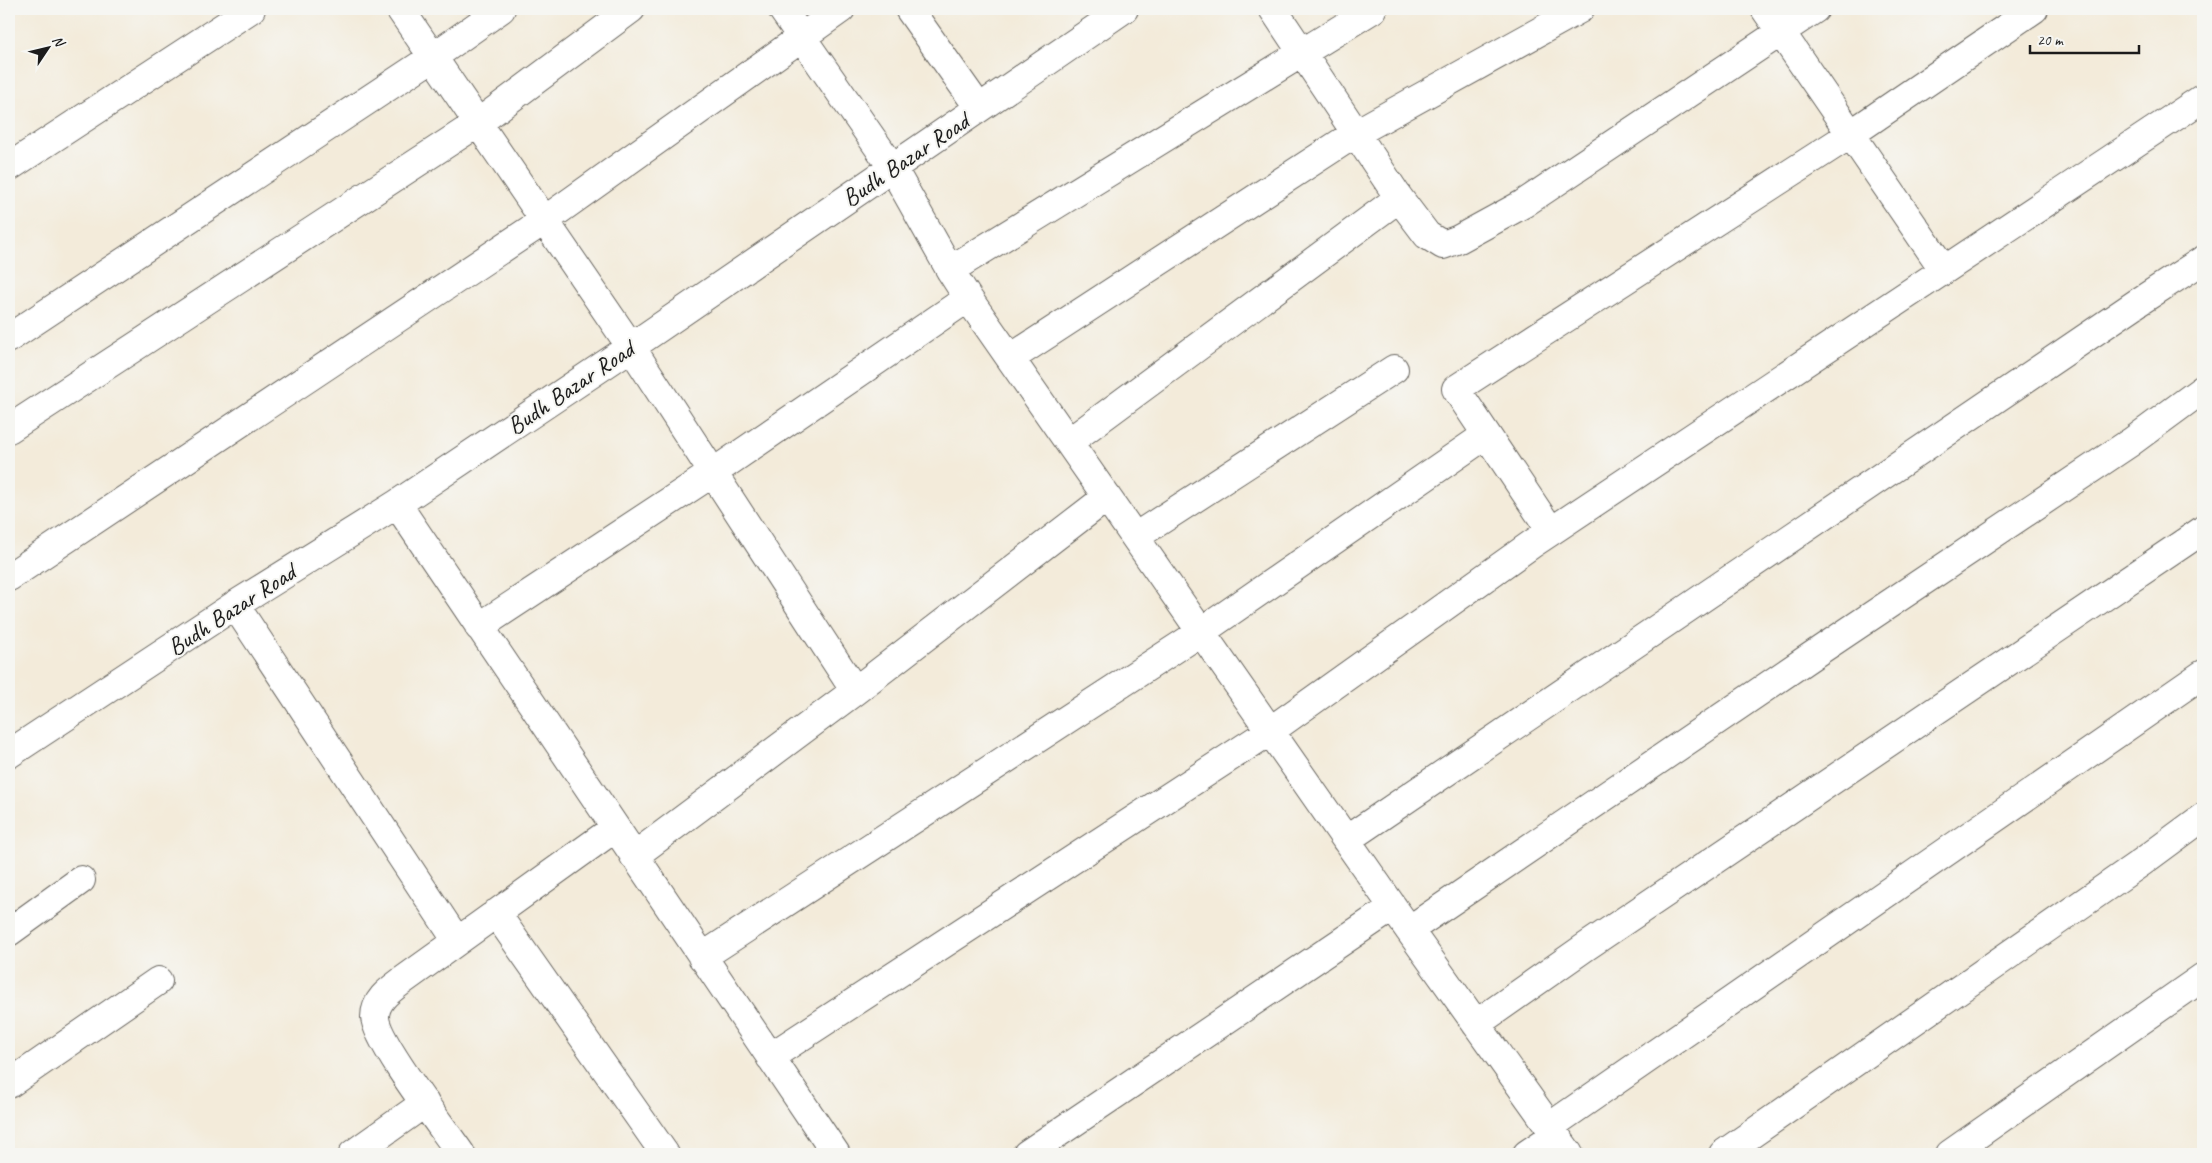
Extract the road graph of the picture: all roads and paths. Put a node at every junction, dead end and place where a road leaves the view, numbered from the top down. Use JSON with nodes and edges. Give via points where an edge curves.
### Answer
{"nodes":[{"id":1,"x":251,"y":9,"type":"edge"},
{"id":2,"x":400,"y":9,"type":"edge"},
{"id":3,"x":500,"y":9,"type":"edge"},
{"id":4,"x":631,"y":9,"type":"edge"},
{"id":5,"x":782,"y":9,"type":"edge"},
{"id":6,"x":841,"y":9,"type":"edge"},
{"id":7,"x":909,"y":9,"type":"edge"},
{"id":8,"x":1274,"y":9,"type":"edge"},
{"id":9,"x":1373,"y":9,"type":"edge"},
{"id":10,"x":1580,"y":9,"type":"edge"},
{"id":11,"x":1765,"y":9,"type":"edge"},
{"id":12,"x":1815,"y":9,"type":"edge"},
{"id":13,"x":2034,"y":9,"type":"edge"},
{"id":14,"x":1108,"y":13,"type":"edge"},
{"id":15,"x":1781,"y":31,"type":"junction"},
{"id":16,"x":801,"y":36,"type":"junction"},
{"id":17,"x":1302,"y":52,"type":"junction"},
{"id":18,"x":433,"y":57,"type":"junction"},
{"id":19,"x":2203,"y":98,"type":"edge"},
{"id":20,"x":979,"y":108,"type":"junction"},
{"id":21,"x":478,"y":123,"type":"junction"},
{"id":22,"x":1356,"y":133,"type":"junction"},
{"id":23,"x":1851,"y":134,"type":"junction"},
{"id":24,"x":9,"y":167,"type":"edge"},
{"id":25,"x":892,"y":167,"type":"junction"},
{"id":26,"x":1399,"y":198,"type":"junction"},
{"id":27,"x":545,"y":220,"type":"junction"},
{"id":28,"x":2203,"y":260,"type":"edge"},
{"id":29,"x":950,"y":270,"type":"junction"},
{"id":30,"x":1944,"y":270,"type":"junction"},
{"id":31,"x":968,"y":298,"type":"junction"},
{"id":32,"x":9,"y":338,"type":"edge"},
{"id":33,"x":631,"y":347,"type":"junction"},
{"id":34,"x":1011,"y":358,"type":"junction"},
{"id":35,"x":1394,"y":369,"type":"dead end"},
{"id":36,"x":2203,"y":389,"type":"edge"},
{"id":37,"x":9,"y":429,"type":"edge"},
{"id":38,"x":1486,"y":435,"type":"junction"},
{"id":39,"x":1069,"y":442,"type":"junction"},
{"id":40,"x":714,"y":472,"type":"junction"},
{"id":41,"x":1107,"y":497,"type":"junction"},
{"id":42,"x":396,"y":504,"type":"junction"},
{"id":43,"x":2203,"y":530,"type":"edge"},
{"id":44,"x":1551,"y":531,"type":"junction"},
{"id":45,"x":1135,"y":537,"type":"junction"},
{"id":46,"x":9,"y":577,"type":"edge"},
{"id":47,"x":235,"y":605,"type":"junction"},
{"id":48,"x":479,"y":627,"type":"junction"},
{"id":49,"x":1201,"y":632,"type":"junction"},
{"id":50,"x":2203,"y":674,"type":"edge"},
{"id":51,"x":856,"y":691,"type":"junction"},
{"id":52,"x":1270,"y":731,"type":"junction"},
{"id":53,"x":9,"y":754,"type":"edge"},
{"id":54,"x":2203,"y":817,"type":"edge"},
{"id":55,"x":615,"y":828,"type":"junction"},
{"id":56,"x":1346,"y":840,"type":"junction"},
{"id":57,"x":634,"y":856,"type":"junction"},
{"id":58,"x":82,"y":880,"type":"dead end"},
{"id":59,"x":1393,"y":907,"type":"junction"},
{"id":60,"x":496,"y":913,"type":"junction"},
{"id":61,"x":1409,"y":930,"type":"junction"},
{"id":62,"x":9,"y":932,"type":"edge"},
{"id":63,"x":457,"y":941,"type":"junction"},
{"id":64,"x":702,"y":957,"type":"junction"},
{"id":65,"x":2203,"y":977,"type":"edge"},
{"id":66,"x":158,"y":981,"type":"dead end"},
{"id":67,"x":1476,"y":1024,"type":"junction"},
{"id":68,"x":770,"y":1057,"type":"junction"},
{"id":69,"x":9,"y":1084,"type":"edge"},
{"id":70,"x":425,"y":1103,"type":"junction"},
{"id":71,"x":1558,"y":1139,"type":"edge"},
{"id":72,"x":353,"y":1154,"type":"edge"},
{"id":73,"x":461,"y":1154,"type":"edge"},
{"id":74,"x":665,"y":1154,"type":"edge"},
{"id":75,"x":836,"y":1154,"type":"edge"},
{"id":76,"x":1028,"y":1154,"type":"edge"},
{"id":77,"x":1527,"y":1154,"type":"edge"},
{"id":78,"x":1722,"y":1154,"type":"edge"},
{"id":79,"x":1950,"y":1154,"type":"edge"}],
"edges":[{"from":1,"to":24,"type":"street"},
{"from":2,"to":18,"type":"street"},
{"from":3,"to":18,"type":"street"},
{"from":4,"to":21,"type":"street"},
{"from":5,"to":16,"type":"street"},
{"from":6,"to":16,"type":"street"},
{"from":7,"to":20,"type":"street"},
{"from":8,"to":17,"type":"street"},
{"from":9,"to":17,"type":"street"},
{"from":10,"to":22,"type":"street"},
{"from":11,"to":15,"type":"street"},
{"from":12,"to":15,"type":"street"},
{"from":13,"to":23,"type":"street"},
{"from":14,"to":20,"type":"street","name":"Budh Bazar Road"},
{"from":15,"to":23,"type":"street"},
{"from":15,"to":26,"type":"street","via":[[1523,204],[1459,239],[1443,245],[1427,235]]},
{"from":16,"to":25,"type":"street"},
{"from":16,"to":27,"type":"street"},
{"from":17,"to":22,"type":"street"},
{"from":17,"to":29,"type":"street"},
{"from":18,"to":21,"type":"street"},
{"from":18,"to":32,"type":"street"},
{"from":19,"to":30,"type":"street"},
{"from":20,"to":25,"type":"street","name":"Budh Bazar Road"},
{"from":21,"to":27,"type":"street"},
{"from":21,"to":37,"type":"street"},
{"from":22,"to":26,"type":"street"},
{"from":22,"to":34,"type":"street"},
{"from":23,"to":30,"type":"street"},
{"from":23,"to":38,"type":"street","via":[[1456,389]]},
{"from":25,"to":29,"type":"street"},
{"from":25,"to":33,"type":"street","name":"Budh Bazar Road"},
{"from":26,"to":39,"type":"street"},
{"from":27,"to":33,"type":"street"},
{"from":27,"to":46,"type":"street"},
{"from":28,"to":56,"type":"street"},
{"from":29,"to":31,"type":"street"},
{"from":30,"to":44,"type":"street"},
{"from":31,"to":34,"type":"street"},
{"from":31,"to":40,"type":"street"},
{"from":33,"to":40,"type":"street"},
{"from":33,"to":42,"type":"street","name":"Budh Bazar Road"},
{"from":34,"to":39,"type":"street"},
{"from":35,"to":45,"type":"street"},
{"from":36,"to":61,"type":"street","via":[[2130,442]]},
{"from":38,"to":44,"type":"street"},
{"from":38,"to":49,"type":"street"},
{"from":39,"to":41,"type":"street"},
{"from":40,"to":48,"type":"street"},
{"from":40,"to":51,"type":"street"},
{"from":41,"to":45,"type":"street"},
{"from":41,"to":51,"type":"street"},
{"from":42,"to":47,"type":"street","name":"Budh Bazar Road"},
{"from":42,"to":48,"type":"street"},
{"from":43,"to":67,"type":"street","via":[[1592,942]]},
{"from":44,"to":52,"type":"street"},
{"from":45,"to":49,"type":"street"},
{"from":47,"to":53,"type":"street","name":"Budh Bazar Road"},
{"from":47,"to":63,"type":"street"},
{"from":48,"to":55,"type":"street"},
{"from":49,"to":52,"type":"street"},
{"from":49,"to":64,"type":"street"},
{"from":50,"to":71,"type":"street"},
{"from":51,"to":57,"type":"street"},
{"from":52,"to":56,"type":"street"},
{"from":52,"to":68,"type":"street"},
{"from":54,"to":78,"type":"street"},
{"from":55,"to":57,"type":"street"},
{"from":55,"to":60,"type":"street"},
{"from":56,"to":59,"type":"street"},
{"from":57,"to":64,"type":"street"},
{"from":58,"to":62,"type":"street"},
{"from":59,"to":61,"type":"street"},
{"from":59,"to":76,"type":"street"},
{"from":60,"to":63,"type":"street"},
{"from":60,"to":74,"type":"street"},
{"from":61,"to":67,"type":"street"},
{"from":63,"to":70,"type":"street","via":[[381,998],[375,1017],[383,1041]]},
{"from":64,"to":68,"type":"street"},
{"from":65,"to":79,"type":"street"},
{"from":66,"to":69,"type":"street"},
{"from":67,"to":71,"type":"street"},
{"from":68,"to":75,"type":"street"},
{"from":70,"to":72,"type":"street"},
{"from":70,"to":73,"type":"street"},
{"from":71,"to":77,"type":"street"}]}
